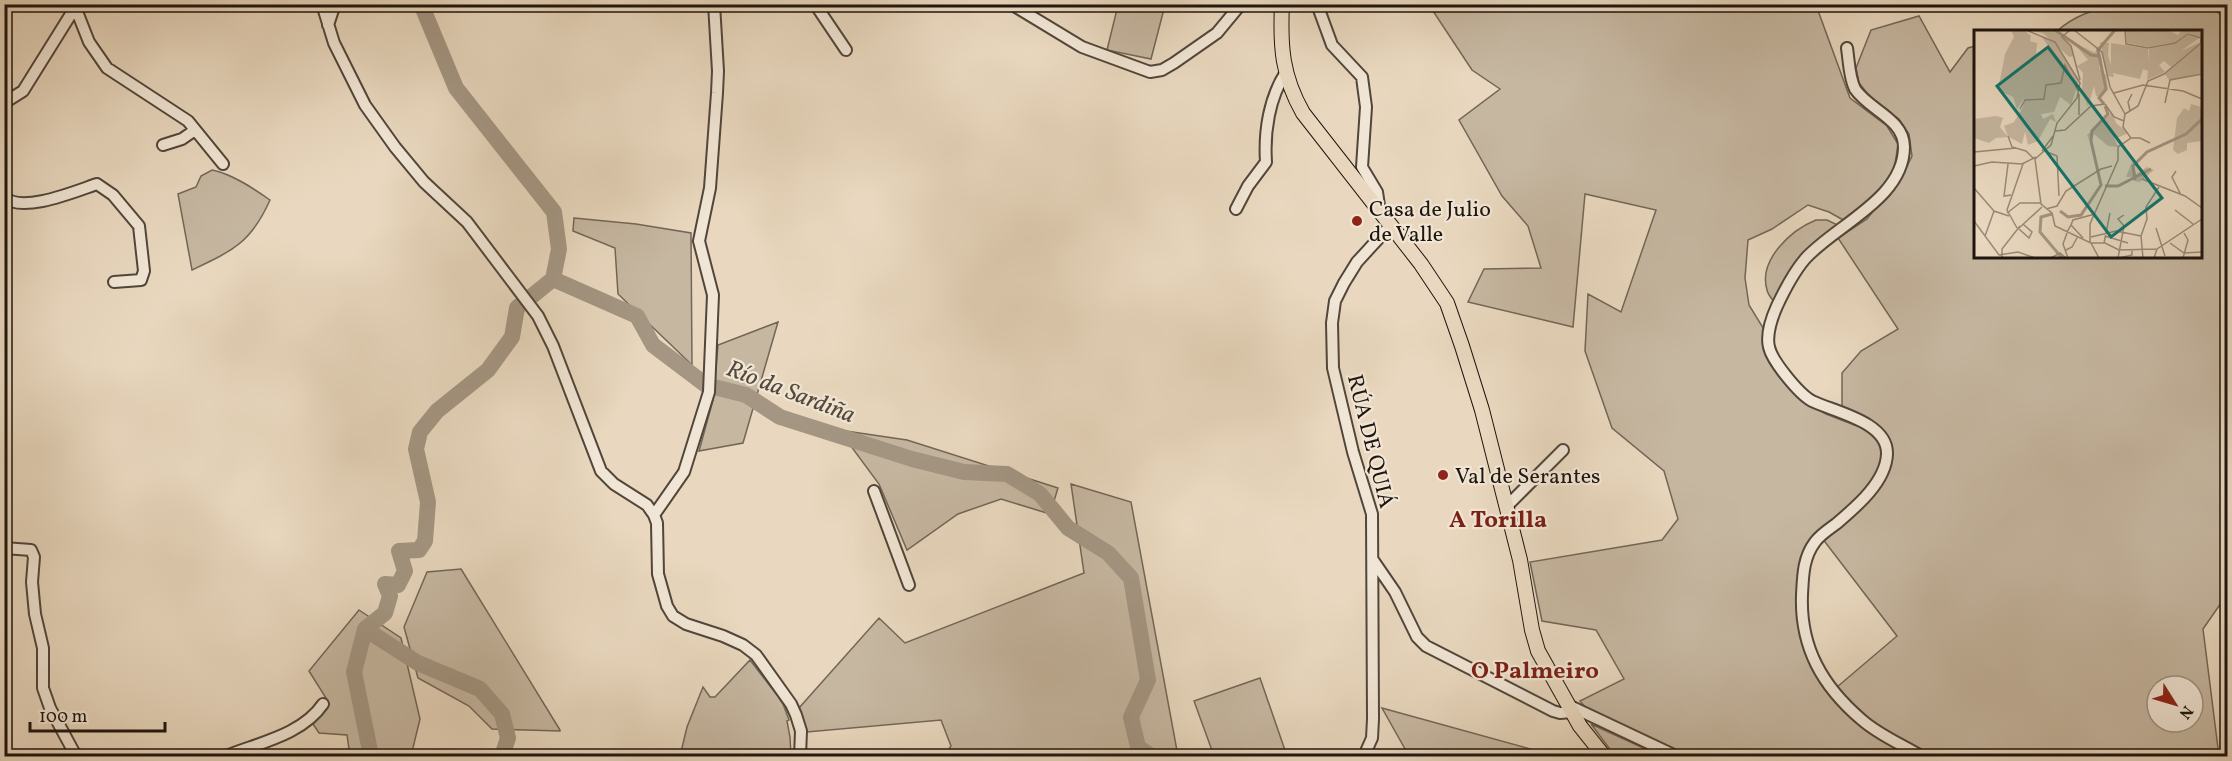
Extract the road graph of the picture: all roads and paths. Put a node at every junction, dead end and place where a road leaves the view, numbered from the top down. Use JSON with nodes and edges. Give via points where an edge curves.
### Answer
{"nodes":[{"id":1,"x":322,"y":4,"type":"edge"},
{"id":2,"x":335,"y":4,"type":"edge"},
{"id":3,"x":714,"y":4,"type":"edge"},
{"id":4,"x":815,"y":4,"type":"edge"},
{"id":5,"x":1011,"y":4,"type":"edge"},
{"id":6,"x":1240,"y":4,"type":"edge"},
{"id":7,"x":1282,"y":4,"type":"edge"},
{"id":8,"x":1317,"y":4,"type":"edge"},
{"id":9,"x":75,"y":6,"type":"edge"},
{"id":10,"x":328,"y":25,"type":"junction"},
{"id":11,"x":1847,"y":48,"type":"dead end"},
{"id":12,"x":846,"y":50,"type":"dead end"},
{"id":13,"x":1286,"y":72,"type":"junction"},
{"id":14,"x":4,"y":103,"type":"edge"},
{"id":15,"x":195,"y":130,"type":"junction"},
{"id":16,"x":163,"y":145,"type":"dead end"},
{"id":17,"x":223,"y":164,"type":"dead end"},
{"id":18,"x":4,"y":197,"type":"edge"},
{"id":19,"x":1236,"y":209,"type":"dead end"},
{"id":20,"x":1380,"y":212,"type":"junction"},
{"id":21,"x":1391,"y":225,"type":"junction"},
{"id":22,"x":114,"y":282,"type":"dead end"},
{"id":23,"x":1563,"y":450,"type":"dead end"},
{"id":24,"x":874,"y":491,"type":"dead end"},
{"id":25,"x":1507,"y":506,"type":"junction"},
{"id":26,"x":654,"y":514,"type":"junction"},
{"id":27,"x":4,"y":548,"type":"edge"},
{"id":28,"x":1373,"y":559,"type":"junction"},
{"id":29,"x":909,"y":585,"type":"dead end"},
{"id":30,"x":323,"y":704,"type":"dead end"},
{"id":31,"x":1570,"y":708,"type":"junction"},
{"id":32,"x":76,"y":756,"type":"edge"},
{"id":33,"x":226,"y":756,"type":"edge"},
{"id":34,"x":800,"y":756,"type":"edge"},
{"id":35,"x":1364,"y":756,"type":"edge"},
{"id":36,"x":1604,"y":756,"type":"edge"},
{"id":37,"x":1676,"y":756,"type":"edge"},
{"id":38,"x":1921,"y":756,"type":"edge"}],
"edges":[{"from":1,"to":10,"type":"street"},
{"from":2,"to":10,"type":"street"},
{"from":3,"to":26,"type":"street","via":[[717,93],[710,188],[699,241],[714,295],[709,392],[684,472]]},
{"from":4,"to":12,"type":"street"},
{"from":5,"to":6,"type":"street","via":[[1082,47],[1150,72],[1174,63],[1217,33]]},
{"from":7,"to":13,"type":"main road"},
{"from":8,"to":20,"type":"street","via":[[1332,45],[1362,77],[1366,107],[1362,167],[1377,192]]},
{"from":9,"to":14,"type":"street","via":[[23,91]]},
{"from":9,"to":15,"type":"street","via":[[89,42],[107,68],[188,121]]},
{"from":10,"to":26,"type":"street","via":[[365,105],[395,147],[424,182],[466,222],[538,316],[601,471]]},
{"from":11,"to":38,"type":"street","via":[[1854,86],[1900,131],[1904,147],[1900,169],[1866,211],[1806,258],[1787,284],[1774,314],[1769,347],[1785,375],[1810,400],[1868,424],[1882,438],[1887,450],[1879,478],[1854,508],[1816,541],[1807,556],[1803,628],[1815,661],[1848,707],[1878,731]]},
{"from":13,"to":19,"type":"street","via":[[1279,82],[1267,124],[1266,162]]},
{"from":13,"to":20,"type":"main road","via":[[1290,91],[1303,113]]},
{"from":15,"to":16,"type":"street"},
{"from":15,"to":17,"type":"street"},
{"from":18,"to":22,"type":"street","via":[[23,204],[98,184],[113,195],[139,226],[144,271],[141,280]]},
{"from":20,"to":21,"type":"main road"},
{"from":21,"to":25,"type":"main road","via":[[1446,303],[1482,410]]},
{"from":21,"to":28,"type":"street","name":"RÚA DE QUIÁ","via":[[1357,262],[1344,283],[1335,301],[1332,323],[1333,368],[1372,514]]},
{"from":23,"to":25,"type":"street"},
{"from":24,"to":29,"type":"street"},
{"from":25,"to":31,"type":"main road","via":[[1535,641]]},
{"from":26,"to":34,"type":"street","via":[[658,574],[671,613],[686,624],[723,636],[756,655],[796,715],[801,731]]},
{"from":27,"to":32,"type":"street","via":[[31,550],[34,557],[32,582],[43,648],[43,688]]},
{"from":28,"to":31,"type":"street","via":[[1417,637],[1426,646],[1552,711],[1560,714]]},
{"from":28,"to":35,"type":"street","name":"RÚA DE QUIÁ","via":[[1373,719],[1372,738]]},
{"from":30,"to":33,"type":"street","via":[[289,732]]},
{"from":31,"to":36,"type":"main road"},
{"from":31,"to":37,"type":"street"}]}
